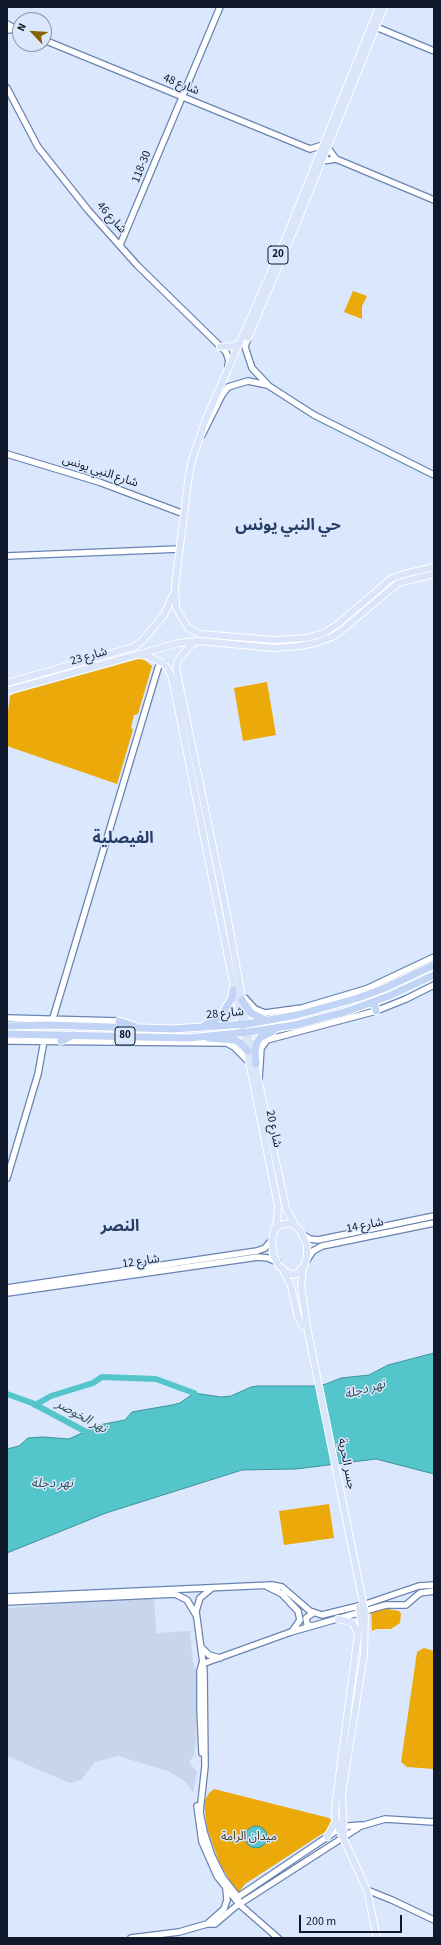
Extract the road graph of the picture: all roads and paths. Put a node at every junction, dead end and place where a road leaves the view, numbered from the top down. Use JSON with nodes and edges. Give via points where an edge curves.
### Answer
{"nodes":[{"id":1,"x":220,"y":7,"type":"edge"},
{"id":2,"x":379,"y":7,"type":"edge"},
{"id":3,"x":384,"y":7,"type":"edge"},
{"id":4,"x":376,"y":27,"type":"junction"},
{"id":5,"x":52,"y":43,"type":"edge"},
{"id":6,"x":434,"y":51,"type":"edge"},
{"id":7,"x":7,"y":88,"type":"edge"},
{"id":8,"x":182,"y":97,"type":"junction"},
{"id":9,"x":325,"y":146,"type":"junction"},
{"id":10,"x":310,"y":149,"type":"junction"},
{"id":11,"x":336,"y":159,"type":"junction"},
{"id":12,"x":320,"y":160,"type":"junction"},
{"id":13,"x":434,"y":200,"type":"edge"},
{"id":14,"x":120,"y":245,"type":"junction"},
{"id":15,"x":248,"y":338,"type":"joint"},
{"id":16,"x":240,"y":342,"type":"junction"},
{"id":17,"x":220,"y":347,"type":"junction"},
{"id":18,"x":226,"y":371,"type":"junction"},
{"id":19,"x":269,"y":386,"type":"junction"},
{"id":20,"x":200,"y":439,"type":"junction"},
{"id":21,"x":7,"y":454,"type":"edge"},
{"id":22,"x":434,"y":475,"type":"edge"},
{"id":23,"x":184,"y":514,"type":"junction"},
{"id":24,"x":179,"y":549,"type":"junction"},
{"id":25,"x":7,"y":556,"type":"edge"},
{"id":26,"x":434,"y":567,"type":"edge"},
{"id":27,"x":434,"y":574,"type":"edge"},
{"id":28,"x":175,"y":586,"type":"junction"},
{"id":29,"x":274,"y":640,"type":"junction"},
{"id":30,"x":200,"y":642,"type":"junction"},
{"id":31,"x":274,"y":648,"type":"junction"},
{"id":32,"x":139,"y":655,"type":"junction"},
{"id":33,"x":164,"y":664,"type":"junction"},
{"id":34,"x":7,"y":682,"type":"edge"},
{"id":35,"x":7,"y":692,"type":"edge"},
{"id":36,"x":434,"y":957,"type":"edge"},
{"id":37,"x":434,"y":965,"type":"edge"},
{"id":38,"x":434,"y":975,"type":"edge"},
{"id":39,"x":434,"y":985,"type":"edge"},
{"id":40,"x":237,"y":988,"type":"junction"},
{"id":41,"x":371,"y":991,"type":"junction"},
{"id":42,"x":242,"y":1000,"type":"junction"},
{"id":43,"x":374,"y":1002,"type":"junction"},
{"id":44,"x":376,"y":1011,"type":"junction"},
{"id":45,"x":7,"y":1018,"type":"edge"},
{"id":46,"x":53,"y":1018,"type":"junction"},
{"id":47,"x":269,"y":1020,"type":"junction"},
{"id":48,"x":119,"y":1021,"type":"joint"},
{"id":49,"x":244,"y":1024,"type":"junction"},
{"id":50,"x":7,"y":1026,"type":"edge"},
{"id":51,"x":138,"y":1027,"type":"junction"},
{"id":52,"x":283,"y":1027,"type":"junction"},
{"id":53,"x":197,"y":1028,"type":"junction"},
{"id":54,"x":246,"y":1032,"type":"junction"},
{"id":55,"x":7,"y":1034,"type":"edge"},
{"id":56,"x":78,"y":1034,"type":"junction"},
{"id":57,"x":203,"y":1040,"type":"junction"},
{"id":58,"x":7,"y":1041,"type":"edge"},
{"id":59,"x":44,"y":1041,"type":"junction"},
{"id":60,"x":61,"y":1041,"type":"junction"},
{"id":61,"x":248,"y":1051,"type":"junction"},
{"id":62,"x":253,"y":1063,"type":"junction"},
{"id":63,"x":260,"y":1085,"type":"junction"},
{"id":64,"x":7,"y":1178,"type":"edge"},
{"id":65,"x":434,"y":1216,"type":"edge"},
{"id":66,"x":434,"y":1223,"type":"edge"},
{"id":67,"x":296,"y":1226,"type":"junction"},
{"id":68,"x":274,"y":1231,"type":"junction"},
{"id":69,"x":303,"y":1235,"type":"junction"},
{"id":70,"x":272,"y":1240,"type":"junction"},
{"id":71,"x":306,"y":1260,"type":"junction"},
{"id":72,"x":277,"y":1262,"type":"junction"},
{"id":73,"x":304,"y":1268,"type":"junction"},
{"id":74,"x":146,"y":1269,"type":"junction"},
{"id":75,"x":283,"y":1271,"type":"junction"},
{"id":76,"x":70,"y":1281,"type":"junction"},
{"id":77,"x":7,"y":1288,"type":"edge"},
{"id":78,"x":7,"y":1293,"type":"edge"},
{"id":79,"x":307,"y":1327,"type":"junction"},
{"id":80,"x":434,"y":1585,"type":"edge"},
{"id":81,"x":266,"y":1586,"type":"junction"},
{"id":82,"x":214,"y":1587,"type":"junction"},
{"id":83,"x":169,"y":1591,"type":"junction"},
{"id":84,"x":434,"y":1591,"type":"edge"},
{"id":85,"x":7,"y":1598,"type":"edge"},
{"id":86,"x":7,"y":1602,"type":"edge"},
{"id":87,"x":362,"y":1609,"type":"junction"},
{"id":88,"x":313,"y":1613,"type":"junction"},
{"id":89,"x":196,"y":1616,"type":"junction"},
{"id":90,"x":338,"y":1619,"type":"junction"},
{"id":91,"x":311,"y":1626,"type":"junction"},
{"id":92,"x":291,"y":1632,"type":"junction"},
{"id":93,"x":200,"y":1647,"type":"junction"},
{"id":94,"x":220,"y":1658,"type":"junction"},
{"id":95,"x":202,"y":1664,"type":"junction"},
{"id":96,"x":336,"y":1820,"type":"junction"},
{"id":97,"x":434,"y":1822,"type":"edge"},
{"id":98,"x":361,"y":1826,"type":"junction"},
{"id":99,"x":342,"y":1828,"type":"junction"},
{"id":100,"x":327,"y":1837,"type":"junction"},
{"id":101,"x":344,"y":1837,"type":"junction"},
{"id":102,"x":226,"y":1889,"type":"junction"},
{"id":103,"x":367,"y":1890,"type":"junction"},
{"id":104,"x":237,"y":1898,"type":"junction"},
{"id":105,"x":239,"y":1904,"type":"junction"},
{"id":106,"x":434,"y":1920,"type":"edge"},
{"id":107,"x":207,"y":1924,"type":"junction"},
{"id":108,"x":131,"y":1938,"type":"edge"},
{"id":109,"x":278,"y":1938,"type":"edge"},
{"id":110,"x":377,"y":1938,"type":"edge"}],
"edges":[{"from":1,"to":8,"type":"main road","name":"118-30"},
{"from":2,"to":9,"type":"main road"},
{"from":3,"to":4,"type":"main road"},
{"from":4,"to":6,"type":"main road"},
{"from":4,"to":9,"type":"main road"},
{"from":5,"to":8,"type":"main road","name":"شارع 48"},
{"from":7,"to":14,"type":"main road","name":"شارع 46","via":[[38,148]]},
{"from":8,"to":10,"type":"main road","name":"شارع 48"},
{"from":8,"to":14,"type":"main road","name":"118-30"},
{"from":9,"to":10,"type":"main road"},
{"from":9,"to":11,"type":"main road"},
{"from":9,"to":12,"type":"main road","number":"20"},
{"from":10,"to":12,"type":"main road"},
{"from":11,"to":12,"type":"main road"},
{"from":11,"to":13,"type":"main road"},
{"from":12,"to":15,"type":"main road","number":"20"},
{"from":12,"to":16,"type":"main road","number":"20"},
{"from":14,"to":17,"type":"main road","name":"شارع 46"},
{"from":15,"to":19,"type":"main road","via":[[245,347],[252,368]]},
{"from":16,"to":17,"type":"main road","via":[[234,346]]},
{"from":16,"to":18,"type":"main road","number":"20"},
{"from":17,"to":18,"type":"main road","name":"شارع 46","via":[[228,356]]},
{"from":18,"to":20,"type":"main road"},
{"from":19,"to":20,"type":"main road","via":[[248,381],[228,387]]},
{"from":19,"to":22,"type":"main road","via":[[314,415]]},
{"from":20,"to":23,"type":"main road","via":[[192,464]]},
{"from":21,"to":23,"type":"main road","name":"شارع النبي يونس","via":[[99,482]]},
{"from":23,"to":24,"type":"main road"},
{"from":24,"to":25,"type":"main road"},
{"from":24,"to":28,"type":"main road"},
{"from":26,"to":29,"type":"main road","via":[[392,578],[328,631],[306,638]]},
{"from":27,"to":31,"type":"main road","name":"شارع 23","via":[[406,580],[394,586],[332,637],[308,645]]},
{"from":28,"to":29,"type":"main road","via":[[178,612],[187,626],[195,632],[204,635]]},
{"from":28,"to":34,"type":"main road","name":"شارع 23","via":[[170,606],[138,644],[126,650]]},
{"from":29,"to":31,"type":"main road"},
{"from":30,"to":31,"type":"main road","name":"شارع 23"},
{"from":30,"to":32,"type":"main road","name":"شارع 23","via":[[162,647]]},
{"from":30,"to":40,"type":"main road","via":[[189,647],[177,661],[176,668],[227,915]]},
{"from":32,"to":33,"type":"main road","via":[[148,656]]},
{"from":32,"to":35,"type":"main road","name":"شارع 23"},
{"from":33,"to":40,"type":"main road","via":[[171,674]]},
{"from":33,"to":46,"type":"main road","via":[[160,664],[158,668]]},
{"from":36,"to":41,"type":"main road"},
{"from":37,"to":41,"type":"highway","name":"شارع 28","number":"80"},
{"from":38,"to":43,"type":"highway","name":"شارع 28","number":"80"},
{"from":39,"to":44,"type":"main road"},
{"from":40,"to":41,"type":"main road","via":[[249,1004],[261,1012],[276,1013]]},
{"from":40,"to":42,"type":"main road"},
{"from":40,"to":49,"type":"main road"},
{"from":40,"to":53,"type":"highway","via":[[220,1016],[209,1024]]},
{"from":41,"to":47,"type":"highway","name":"شارع 28","number":"80","via":[[313,1011]]},
{"from":42,"to":47,"type":"highway","via":[[251,1013]]},
{"from":42,"to":49,"type":"main road"},
{"from":43,"to":44,"type":"highway"},
{"from":43,"to":52,"type":"highway","name":"شارع 28","number":"80","via":[[327,1017]]},
{"from":44,"to":63,"type":"main road","via":[[268,1040],[261,1052]]},
{"from":45,"to":46,"type":"main road"},
{"from":46,"to":48,"type":"main road"},
{"from":47,"to":49,"type":"highway","name":"شارع 28","number":"80"},
{"from":48,"to":51,"type":"highway"},
{"from":49,"to":53,"type":"highway","name":"شارع 28","number":"80"},
{"from":49,"to":54,"type":"highway"},
{"from":50,"to":51,"type":"highway","name":"شارع 28","number":"80"},
{"from":51,"to":53,"type":"highway","name":"شارع 28","number":"80"},
{"from":52,"to":54,"type":"highway","name":"شارع 28","number":"80"},
{"from":52,"to":62,"type":"highway","via":[[259,1039]]},
{"from":54,"to":57,"type":"highway","name":"شارع 28","number":"80"},
{"from":54,"to":61,"type":"main road","name":"شارع 20"},
{"from":54,"to":62,"type":"main road","name":"شارع 20"},
{"from":55,"to":56,"type":"highway","name":"شارع 28","number":"80"},
{"from":56,"to":57,"type":"highway","name":"شارع 28","number":"80"},
{"from":56,"to":60,"type":"highway"},
{"from":57,"to":60,"type":"main road"},
{"from":57,"to":61,"type":"highway","via":[[235,1040]]},
{"from":57,"to":62,"type":"main road","via":[[229,1044]]},
{"from":58,"to":59,"type":"main road"},
{"from":59,"to":60,"type":"main road"},
{"from":59,"to":64,"type":"main road","via":[[38,1074]]},
{"from":61,"to":62,"type":"main road","name":"شارع 20"},
{"from":62,"to":63,"type":"main road","name":"شارع 20"},
{"from":62,"to":68,"type":"main road","name":"شارع 20","via":[[278,1206]]},
{"from":63,"to":67,"type":"main road","name":"شارع 20","via":[[286,1208]]},
{"from":65,"to":69,"type":"main road","name":"شارع 14","via":[[318,1240]]},
{"from":66,"to":71,"type":"main road","name":"شارع 14","via":[[322,1246],[313,1251]]},
{"from":67,"to":68,"type":"main road","via":[[286,1223],[279,1225]]},
{"from":67,"to":69,"type":"main road"},
{"from":68,"to":70,"type":"main road"},
{"from":69,"to":71,"type":"main road","via":[[307,1245]]},
{"from":70,"to":72,"type":"main road"},
{"from":70,"to":74,"type":"main road","name":"شارع 12","via":[[257,1251]]},
{"from":71,"to":73,"type":"main road"},
{"from":72,"to":74,"type":"main road","name":"شارع 12","via":[[258,1257]]},
{"from":72,"to":75,"type":"main road"},
{"from":73,"to":75,"type":"main road","via":[[294,1274]]},
{"from":73,"to":79,"type":"main road","name":"جسر الحرية","via":[[301,1285]]},
{"from":74,"to":76,"type":"main road","name":"شارع 12"},
{"from":75,"to":79,"type":"main road","name":"جسر الحرية","via":[[290,1283],[298,1317],[303,1326]]},
{"from":76,"to":77,"type":"main road","name":"شارع 12"},
{"from":76,"to":78,"type":"main road","name":"شارع 12"},
{"from":79,"to":87,"type":"main road","name":"جسر الحرية"},
{"from":80,"to":87,"type":"main road","via":[[419,1586]]},
{"from":81,"to":82,"type":"main road"},
{"from":81,"to":88,"type":"main road","via":[[282,1587]]},
{"from":81,"to":92,"type":"main road","via":[[282,1594],[298,1611],[299,1623]]},
{"from":82,"to":83,"type":"main road"},
{"from":82,"to":89,"type":"main road","via":[[200,1598],[196,1606]]},
{"from":83,"to":85,"type":"main road"},
{"from":83,"to":86,"type":"main road"},
{"from":83,"to":89,"type":"main road","via":[[184,1598]]},
{"from":84,"to":87,"type":"main road","via":[[420,1593],[406,1605],[389,1604]]},
{"from":87,"to":88,"type":"main road","via":[[325,1615]]},
{"from":87,"to":90,"type":"main road"},
{"from":87,"to":99,"type":"main road","name":"جسر الحرية","via":[[365,1636],[342,1794]]},
{"from":88,"to":91,"type":"main road","via":[[308,1614],[306,1618],[306,1622]]},
{"from":89,"to":93,"type":"main road"},
{"from":90,"to":91,"type":"main road"},
{"from":90,"to":96,"type":"main road","via":[[352,1624],[358,1634],[336,1800]]},
{"from":91,"to":92,"type":"main road"},
{"from":92,"to":94,"type":"main road"},
{"from":93,"to":94,"type":"main road","via":[[209,1655]]},
{"from":93,"to":95,"type":"main road"},
{"from":94,"to":95,"type":"main road"},
{"from":95,"to":102,"type":"main road","via":[[202,1761],[197,1815],[207,1856]]},
{"from":95,"to":104,"type":"main road","via":[[205,1755],[201,1818],[215,1862]]},
{"from":96,"to":99,"type":"main road"},
{"from":96,"to":100,"type":"main road"},
{"from":97,"to":98,"type":"main road","via":[[386,1819]]},
{"from":98,"to":99,"type":"main road"},
{"from":98,"to":101,"type":"main road"},
{"from":99,"to":100,"type":"main road"},
{"from":99,"to":101,"type":"main road"},
{"from":100,"to":104,"type":"main road"},
{"from":101,"to":103,"type":"main road"},
{"from":101,"to":105,"type":"main road"},
{"from":102,"to":104,"type":"main road"},
{"from":102,"to":107,"type":"main road","via":[[227,1900],[224,1909]]},
{"from":103,"to":106,"type":"main road"},
{"from":103,"to":110,"type":"main road"},
{"from":104,"to":105,"type":"main road"},
{"from":105,"to":107,"type":"main road","via":[[217,1923]]},
{"from":105,"to":109,"type":"main road"},
{"from":107,"to":108,"type":"main road","via":[[179,1932]]}]}
